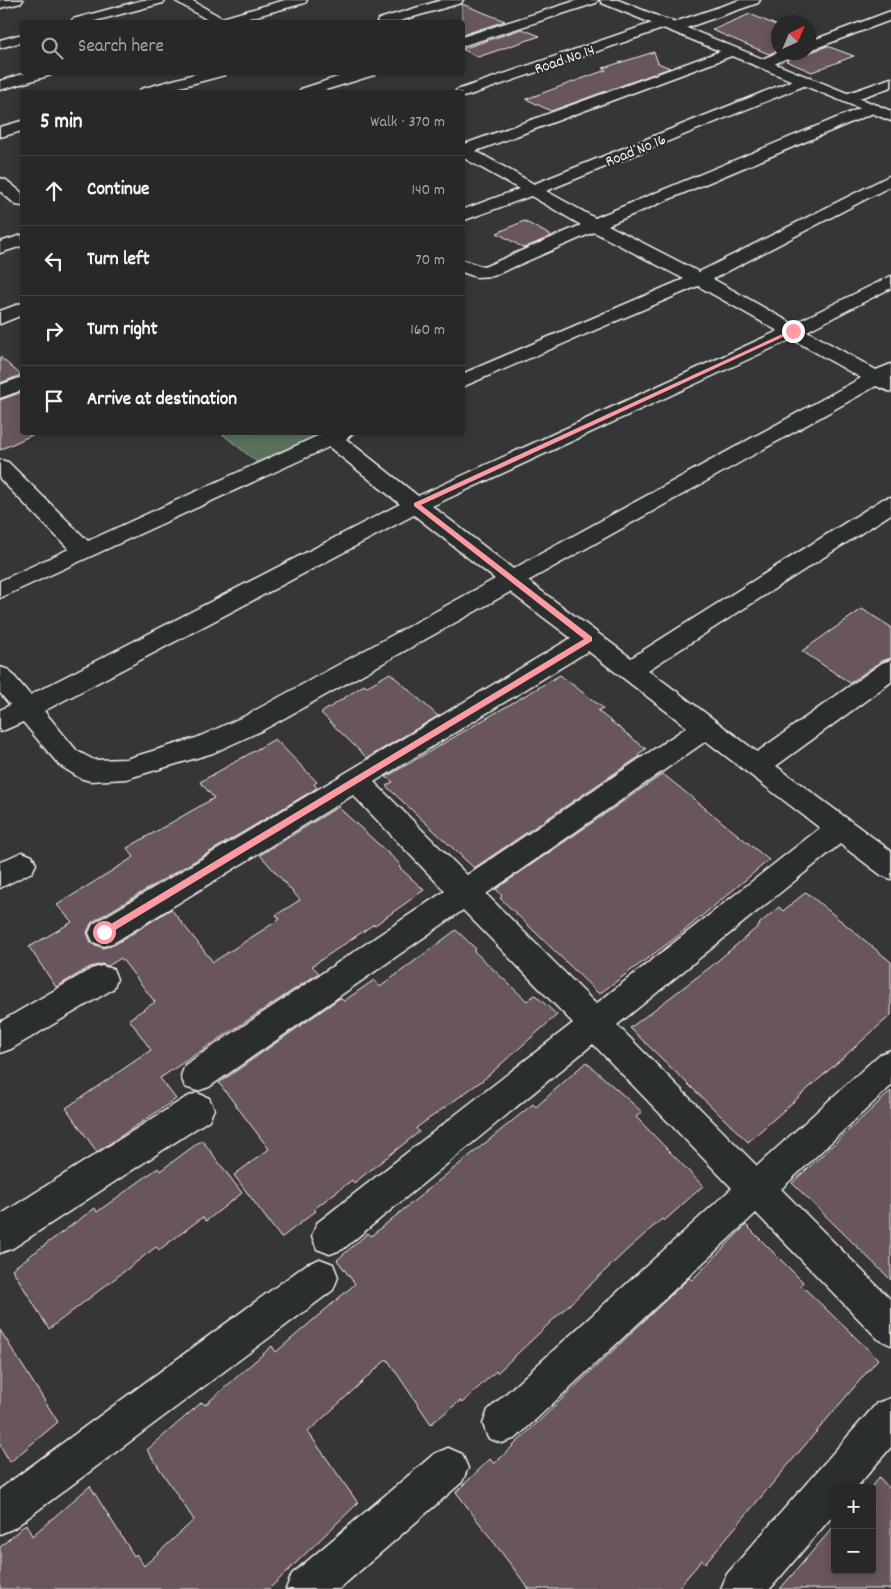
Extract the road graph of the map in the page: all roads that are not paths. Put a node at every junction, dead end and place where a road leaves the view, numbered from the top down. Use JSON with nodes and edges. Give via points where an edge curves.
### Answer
{"nodes":[{"id":1,"x":16,"y":0,"type":"edge"},
{"id":2,"x":158,"y":0,"type":"edge"},
{"id":3,"x":181,"y":0,"type":"edge"},
{"id":4,"x":300,"y":0,"type":"edge"},
{"id":5,"x":456,"y":0,"type":"edge"},
{"id":6,"x":592,"y":0,"type":"edge"},
{"id":7,"x":606,"y":0,"type":"edge"},
{"id":8,"x":753,"y":0,"type":"edge"},
{"id":9,"x":0,"y":4,"type":"edge"},
{"id":10,"x":891,"y":15,"type":"edge"},
{"id":11,"x":85,"y":20,"type":"edge"},
{"id":12,"x":217,"y":20,"type":"edge"},
{"id":13,"x":228,"y":20,"type":"edge"},
{"id":14,"x":391,"y":20,"type":"edge"},
{"id":15,"x":671,"y":25,"type":"junction"},
{"id":16,"x":20,"y":39,"type":"edge"},
{"id":17,"x":465,"y":41,"type":"edge"},
{"id":18,"x":816,"y":43,"type":"edge"},
{"id":19,"x":0,"y":44,"type":"edge"},
{"id":20,"x":732,"y":50,"type":"junction"},
{"id":21,"x":773,"y":60,"type":"edge"},
{"id":22,"x":765,"y":63,"type":"junction"},
{"id":23,"x":36,"y":75,"type":"edge"},
{"id":24,"x":209,"y":75,"type":"edge"},
{"id":25,"x":317,"y":75,"type":"edge"},
{"id":26,"x":360,"y":75,"type":"edge"},
{"id":27,"x":806,"y":80,"type":"junction"},
{"id":28,"x":891,"y":82,"type":"edge"},
{"id":29,"x":335,"y":84,"type":"junction"},
{"id":30,"x":0,"y":86,"type":"edge"},
{"id":31,"x":153,"y":90,"type":"edge"},
{"id":32,"x":313,"y":90,"type":"edge"},
{"id":33,"x":347,"y":90,"type":"edge"},
{"id":34,"x":465,"y":92,"type":"edge"},
{"id":35,"x":848,"y":98,"type":"junction"},
{"id":36,"x":872,"y":108,"type":"junction"},
{"id":37,"x":891,"y":116,"type":"edge"},
{"id":38,"x":20,"y":127,"type":"edge"},
{"id":39,"x":0,"y":132,"type":"edge"},
{"id":40,"x":465,"y":150,"type":"edge"},
{"id":41,"x":465,"y":152,"type":"edge"},
{"id":42,"x":20,"y":180,"type":"edge"},
{"id":43,"x":891,"y":180,"type":"edge"},
{"id":44,"x":1,"y":185,"type":"edge"},
{"id":45,"x":533,"y":190,"type":"junction"},
{"id":46,"x":20,"y":199,"type":"edge"},
{"id":47,"x":465,"y":215,"type":"edge"},
{"id":48,"x":594,"y":225,"type":"junction"},
{"id":49,"x":20,"y":241,"type":"edge"},
{"id":50,"x":0,"y":248,"type":"edge"},
{"id":51,"x":465,"y":266,"type":"edge"},
{"id":52,"x":699,"y":279,"type":"junction"},
{"id":53,"x":891,"y":281,"type":"edge"},
{"id":54,"x":20,"y":310,"type":"edge"},
{"id":55,"x":0,"y":318,"type":"edge"},
{"id":56,"x":793,"y":331,"type":"junction"},
{"id":57,"x":886,"y":378,"type":"edge"},
{"id":58,"x":465,"y":381,"type":"edge"},
{"id":59,"x":20,"y":384,"type":"edge"},
{"id":60,"x":0,"y":392,"type":"edge"},
{"id":61,"x":338,"y":435,"type":"edge"},
{"id":62,"x":3,"y":474,"type":"edge"},
{"id":63,"x":891,"y":504,"type":"edge"},
{"id":64,"x":416,"y":505,"type":"junction"},
{"id":65,"x":85,"y":551,"type":"junction"},
{"id":66,"x":512,"y":581,"type":"junction"},
{"id":67,"x":0,"y":590,"type":"edge"},
{"id":68,"x":589,"y":639,"type":"junction"},
{"id":69,"x":891,"y":669,"type":"edge"},
{"id":70,"x":630,"y":670,"type":"junction"},
{"id":71,"x":0,"y":676,"type":"edge"},
{"id":72,"x":26,"y":708,"type":"junction"},
{"id":73,"x":0,"y":722,"type":"edge"},
{"id":74,"x":707,"y":728,"type":"junction"},
{"id":75,"x":758,"y":765,"type":"junction"},
{"id":76,"x":355,"y":780,"type":"junction"},
{"id":77,"x":840,"y":828,"type":"junction"},
{"id":78,"x":891,"y":867,"type":"edge"},
{"id":79,"x":464,"y":892,"type":"junction"},
{"id":80,"x":104,"y":932,"type":"dead end"},
{"id":81,"x":102,"y":979,"type":"dead end"},
{"id":82,"x":594,"y":1024,"type":"junction"},
{"id":83,"x":0,"y":1039,"type":"edge"},
{"id":84,"x":891,"y":1065,"type":"edge"},
{"id":85,"x":196,"y":1076,"type":"dead end"},
{"id":86,"x":197,"y":1109,"type":"dead end"},
{"id":87,"x":756,"y":1190,"type":"junction"},
{"id":88,"x":0,"y":1235,"type":"edge"},
{"id":89,"x":330,"y":1236,"type":"dead end"},
{"id":90,"x":320,"y":1277,"type":"dead end"},
{"id":91,"x":891,"y":1326,"type":"edge"},
{"id":92,"x":891,"y":1417,"type":"edge"},
{"id":93,"x":502,"y":1424,"type":"dead end"},
{"id":94,"x":448,"y":1468,"type":"dead end"},
{"id":95,"x":0,"y":1514,"type":"edge"},
{"id":96,"x":307,"y":1589,"type":"edge"},
{"id":97,"x":742,"y":1589,"type":"edge"}],
"edges":[{"from":1,"to":9,"type":"street"},
{"from":2,"to":11,"type":"street"},
{"from":3,"to":12,"type":"street"},
{"from":4,"to":13,"type":"street"},
{"from":5,"to":14,"type":"street"},
{"from":6,"to":17,"type":"street"},
{"from":7,"to":15,"type":"street"},
{"from":8,"to":15,"type":"street","name":"Road No 14"},
{"from":10,"to":18,"type":"street"},
{"from":15,"to":20,"type":"street"},
{"from":15,"to":34,"type":"street","name":"Road No 14"},
{"from":16,"to":19,"type":"street"},
{"from":20,"to":22,"type":"street"},
{"from":20,"to":40,"type":"street"},
{"from":21,"to":22,"type":"street"},
{"from":22,"to":27,"type":"street"},
{"from":23,"to":30,"type":"street"},
{"from":24,"to":31,"type":"street"},
{"from":25,"to":29,"type":"street"},
{"from":26,"to":29,"type":"street"},
{"from":27,"to":35,"type":"street"},
{"from":27,"to":45,"type":"street","name":"Road No 16"},
{"from":28,"to":35,"type":"street"},
{"from":29,"to":32,"type":"street"},
{"from":29,"to":33,"type":"street"},
{"from":35,"to":36,"type":"street"},
{"from":36,"to":37,"type":"street"},
{"from":36,"to":48,"type":"street"},
{"from":38,"to":39,"type":"street"},
{"from":41,"to":45,"type":"street"},
{"from":42,"to":44,"type":"street"},
{"from":43,"to":52,"type":"street"},
{"from":44,"to":46,"type":"street"},
{"from":45,"to":47,"type":"street","name":"Road No 16"},
{"from":45,"to":48,"type":"street"},
{"from":48,"to":51,"type":"street","via":[[487,272],[476,272]]},
{"from":48,"to":52,"type":"street"},
{"from":49,"to":50,"type":"street"},
{"from":52,"to":56,"type":"street"},
{"from":52,"to":58,"type":"street"},
{"from":53,"to":56,"type":"street"},
{"from":54,"to":55,"type":"street"},
{"from":56,"to":57,"type":"street"},
{"from":56,"to":64,"type":"street"},
{"from":57,"to":66,"type":"street"},
{"from":59,"to":60,"type":"street"},
{"from":61,"to":64,"type":"street"},
{"from":61,"to":65,"type":"street"},
{"from":62,"to":65,"type":"street"},
{"from":63,"to":70,"type":"street"},
{"from":64,"to":66,"type":"street"},
{"from":64,"to":72,"type":"street"},
{"from":65,"to":67,"type":"street"},
{"from":66,"to":68,"type":"street"},
{"from":66,"to":72,"type":"street","via":[[254,723],[204,746],[126,769],[90,771],[68,758]]},
{"from":68,"to":70,"type":"street"},
{"from":68,"to":76,"type":"street"},
{"from":69,"to":75,"type":"street"},
{"from":70,"to":74,"type":"street"},
{"from":71,"to":72,"type":"street"},
{"from":72,"to":73,"type":"street"},
{"from":74,"to":75,"type":"street"},
{"from":74,"to":79,"type":"street"},
{"from":75,"to":77,"type":"street"},
{"from":76,"to":79,"type":"street"},
{"from":76,"to":80,"type":"street"},
{"from":77,"to":78,"type":"street"},
{"from":77,"to":82,"type":"street"},
{"from":79,"to":82,"type":"street"},
{"from":79,"to":85,"type":"street"},
{"from":81,"to":83,"type":"street"},
{"from":82,"to":87,"type":"street"},
{"from":82,"to":89,"type":"street"},
{"from":84,"to":87,"type":"street"},
{"from":86,"to":88,"type":"street"},
{"from":87,"to":91,"type":"street"},
{"from":87,"to":93,"type":"street"},
{"from":90,"to":95,"type":"street"},
{"from":92,"to":97,"type":"street"},
{"from":94,"to":96,"type":"street"}]}
